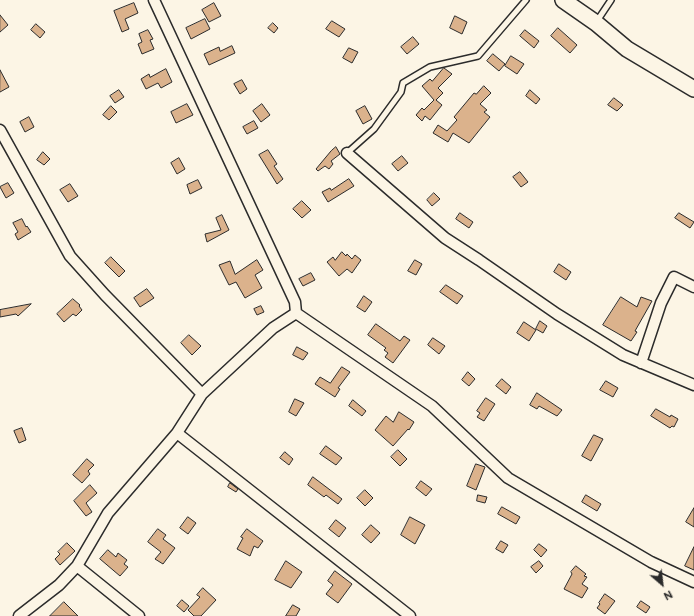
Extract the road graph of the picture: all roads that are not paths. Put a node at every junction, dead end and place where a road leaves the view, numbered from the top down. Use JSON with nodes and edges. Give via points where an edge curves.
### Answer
{"nodes":[{"id":1,"x":154,"y":0,"type":"edge"},
{"id":2,"x":526,"y":0,"type":"edge"},
{"id":3,"x":563,"y":0,"type":"edge"},
{"id":4,"x":611,"y":0,"type":"edge"},
{"id":5,"x":596,"y":23,"type":"junction"},
{"id":6,"x":694,"y":90,"type":"edge"},
{"id":7,"x":0,"y":130,"type":"edge"},
{"id":8,"x":347,"y":153,"type":"joint"},
{"id":9,"x":694,"y":287,"type":"edge"},
{"id":10,"x":296,"y":313,"type":"junction"},
{"id":11,"x":641,"y":363,"type":"junction"},
{"id":12,"x":694,"y":385,"type":"edge"},
{"id":13,"x":202,"y":394,"type":"junction"},
{"id":14,"x":177,"y":433,"type":"junction"},
{"id":15,"x":77,"y":566,"type":"junction"},
{"id":16,"x":694,"y":582,"type":"edge"},
{"id":17,"x":19,"y":616,"type":"edge"},
{"id":18,"x":139,"y":616,"type":"edge"},
{"id":19,"x":410,"y":616,"type":"edge"}],
"edges":[{"from":1,"to":10,"type":"street","via":[[292,295]]},
{"from":2,"to":8,"type":"lane","via":[[478,56],[430,67],[403,83],[401,92],[374,129]]},
{"from":3,"to":5,"type":"street"},
{"from":4,"to":5,"type":"lane"},
{"from":5,"to":6,"type":"street","via":[[627,49]]},
{"from":7,"to":13,"type":"street","via":[[70,256]]},
{"from":8,"to":11,"type":"street","via":[[445,238],[557,314],[622,355]]},
{"from":9,"to":11,"type":"street","via":[[674,277],[661,303]]},
{"from":10,"to":13,"type":"street","via":[[273,328]]},
{"from":10,"to":16,"type":"street","via":[[432,406],[508,478],[650,562]]},
{"from":11,"to":12,"type":"street"},
{"from":13,"to":14,"type":"street"},
{"from":14,"to":15,"type":"street","via":[[108,513]]},
{"from":14,"to":19,"type":"street"},
{"from":15,"to":17,"type":"street"},
{"from":15,"to":18,"type":"street"}]}
